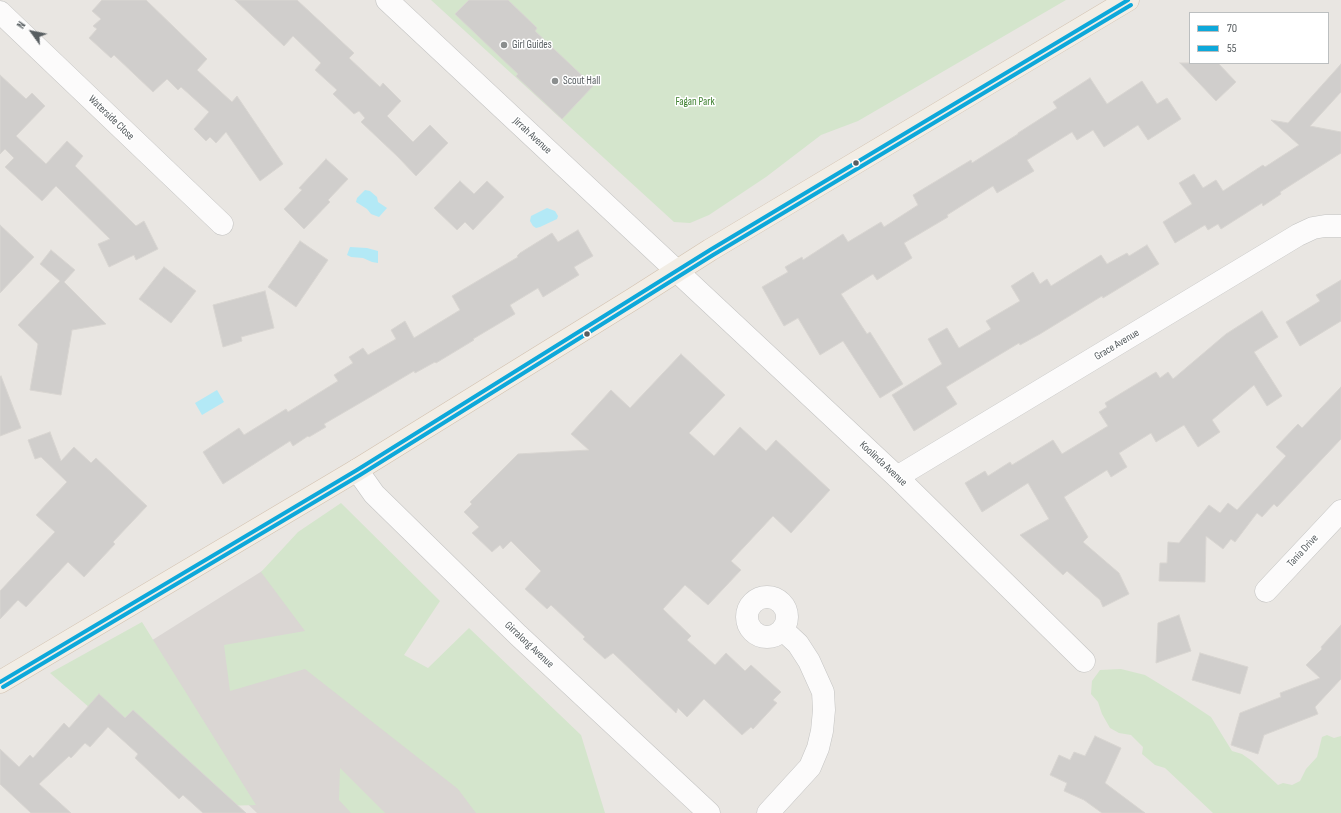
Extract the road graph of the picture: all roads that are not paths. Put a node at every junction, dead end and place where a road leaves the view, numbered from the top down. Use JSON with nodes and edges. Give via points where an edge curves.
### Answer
{"nodes":[{"id":1,"x":9,"y":0,"type":"edge"},
{"id":2,"x":387,"y":0,"type":"edge"},
{"id":3,"x":1128,"y":0,"type":"edge"},
{"id":4,"x":0,"y":6,"type":"edge"},
{"id":5,"x":0,"y":12,"type":"edge"},
{"id":6,"x":222,"y":224,"type":"dead end"},
{"id":7,"x":1341,"y":226,"type":"edge"},
{"id":8,"x":676,"y":271,"type":"junction"},
{"id":9,"x":358,"y":470,"type":"junction"},
{"id":10,"x":897,"y":477,"type":"junction"},
{"id":11,"x":1341,"y":511,"type":"edge"},
{"id":12,"x":1266,"y":591,"type":"dead end"},
{"id":13,"x":783,"y":630,"type":"dead end"},
{"id":14,"x":1084,"y":661,"type":"dead end"},
{"id":15,"x":0,"y":682,"type":"edge"},
{"id":16,"x":709,"y":813,"type":"edge"},
{"id":17,"x":768,"y":813,"type":"edge"}],
"edges":[{"from":1,"to":4,"type":"street"},
{"from":2,"to":8,"type":"street","name":"Jirrah Avenue"},
{"from":3,"to":8,"type":"main road"},
{"from":5,"to":6,"type":"street","name":"Waterside Close"},
{"from":7,"to":10,"type":"street","name":"Grace Avenue","via":[[1313,228],[1298,235]]},
{"from":8,"to":9,"type":"main road"},
{"from":8,"to":10,"type":"street","name":"Koolinda Avenue"},
{"from":9,"to":15,"type":"main road"},
{"from":9,"to":16,"type":"street","name":"Girralong Avenue","via":[[374,494],[518,635]]},
{"from":10,"to":14,"type":"street","name":"Koolinda Avenue"},
{"from":11,"to":12,"type":"street","name":"Tania Drive"},
{"from":13,"to":17,"type":"street","via":[[798,644],[814,672],[822,692],[824,710],[818,748],[810,768]]}]}
